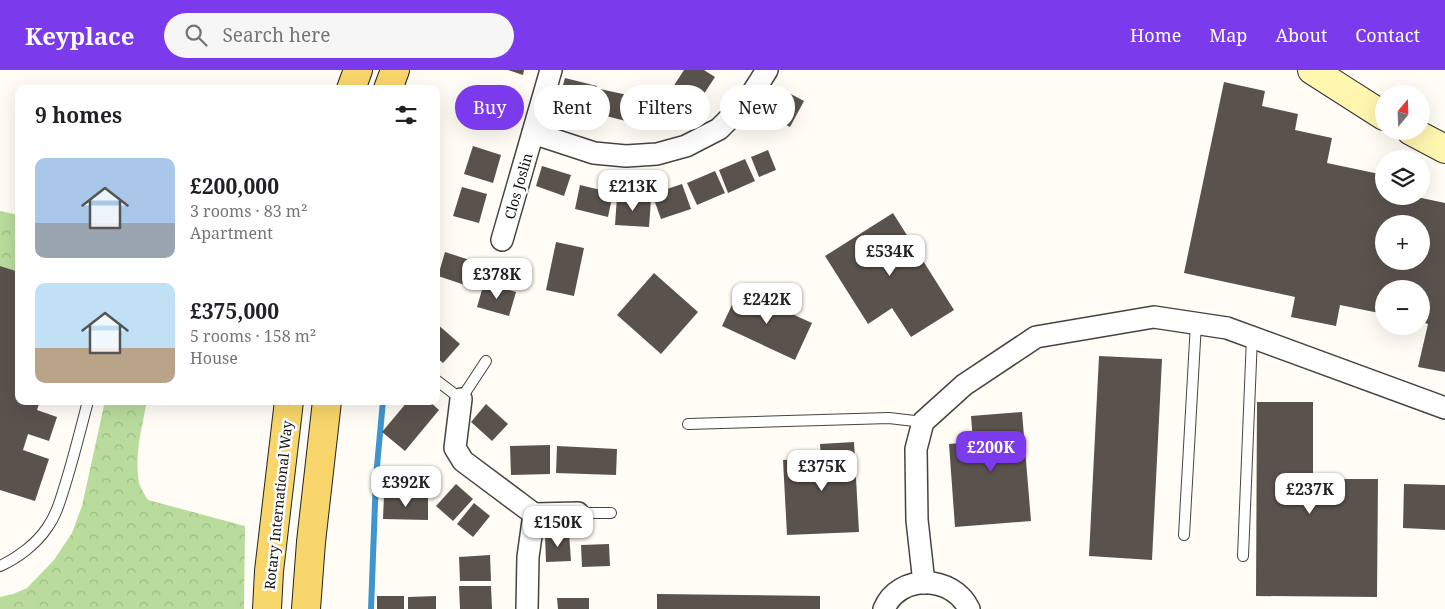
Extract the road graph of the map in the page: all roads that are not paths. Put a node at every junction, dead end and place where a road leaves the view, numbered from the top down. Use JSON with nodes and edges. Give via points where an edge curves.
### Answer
{"nodes":[{"id":1,"x":358,"y":70,"type":"edge"},
{"id":2,"x":395,"y":70,"type":"edge"},
{"id":3,"x":551,"y":70,"type":"edge"},
{"id":4,"x":767,"y":70,"type":"edge"},
{"id":5,"x":1312,"y":70,"type":"edge"},
{"id":6,"x":352,"y":85,"type":"edge"},
{"id":7,"x":389,"y":85,"type":"edge"},
{"id":8,"x":1375,"y":110,"type":"edge"},
{"id":9,"x":533,"y":133,"type":"junction"},
{"id":10,"x":1427,"y":140,"type":"edge"},
{"id":11,"x":1445,"y":150,"type":"edge"},
{"id":12,"x":502,"y":240,"type":"dead end"},
{"id":13,"x":1196,"y":323,"type":"junction"},
{"id":14,"x":1252,"y":337,"type":"junction"},
{"id":15,"x":486,"y":361,"type":"dead end"},
{"id":16,"x":440,"y":383,"type":"edge"},
{"id":17,"x":460,"y":399,"type":"junction"},
{"id":18,"x":87,"y":405,"type":"edge"},
{"id":19,"x":289,"y":405,"type":"edge"},
{"id":20,"x":327,"y":405,"type":"edge"},
{"id":21,"x":1445,"y":408,"type":"edge"},
{"id":22,"x":923,"y":422,"type":"junction"},
{"id":23,"x":688,"y":424,"type":"dead end"},
{"id":24,"x":612,"y":512,"type":"dead end"},
{"id":25,"x":578,"y":513,"type":"joint"},
{"id":26,"x":534,"y":514,"type":"junction"},
{"id":27,"x":1184,"y":535,"type":"dead end"},
{"id":28,"x":1243,"y":556,"type":"dead end"},
{"id":29,"x":0,"y":566,"type":"edge"},
{"id":30,"x":924,"y":583,"type":"junction"},
{"id":31,"x":267,"y":609,"type":"edge"},
{"id":32,"x":306,"y":609,"type":"edge"},
{"id":33,"x":526,"y":609,"type":"edge"},
{"id":34,"x":884,"y":609,"type":"edge"},
{"id":35,"x":969,"y":609,"type":"edge"}],
"edges":[{"from":1,"to":6,"type":"main road"},
{"from":2,"to":7,"type":"main road"},
{"from":3,"to":9,"type":"street","name":"Clos Joslin"},
{"from":4,"to":9,"type":"street","via":[[748,100],[719,129],[686,146],[657,154],[594,154]]},
{"from":5,"to":8,"type":"street"},
{"from":9,"to":12,"type":"street","name":"Clos Joslin"},
{"from":10,"to":11,"type":"street"},
{"from":13,"to":14,"type":"street","via":[[1227,328]]},
{"from":13,"to":22,"type":"street","via":[[1154,317],[1036,337],[964,385]]},
{"from":13,"to":27,"type":"lane"},
{"from":14,"to":21,"type":"street"},
{"from":14,"to":28,"type":"lane"},
{"from":15,"to":17,"type":"lane"},
{"from":16,"to":17,"type":"lane"},
{"from":17,"to":26,"type":"street","via":[[455,448],[463,461]]},
{"from":18,"to":29,"type":"lane","via":[[53,519],[36,542]]},
{"from":19,"to":31,"type":"main road","name":"Rotary International Way"},
{"from":20,"to":32,"type":"main road"},
{"from":22,"to":23,"type":"lane","via":[[889,418]]},
{"from":22,"to":30,"type":"street","via":[[916,449],[917,520]]},
{"from":24,"to":25,"type":"lane"},
{"from":25,"to":26,"type":"street"},
{"from":26,"to":33,"type":"street"},
{"from":30,"to":34,"type":"street","via":[[912,584],[897,592]]},
{"from":30,"to":35,"type":"street","via":[[934,582],[954,590]]}]}
